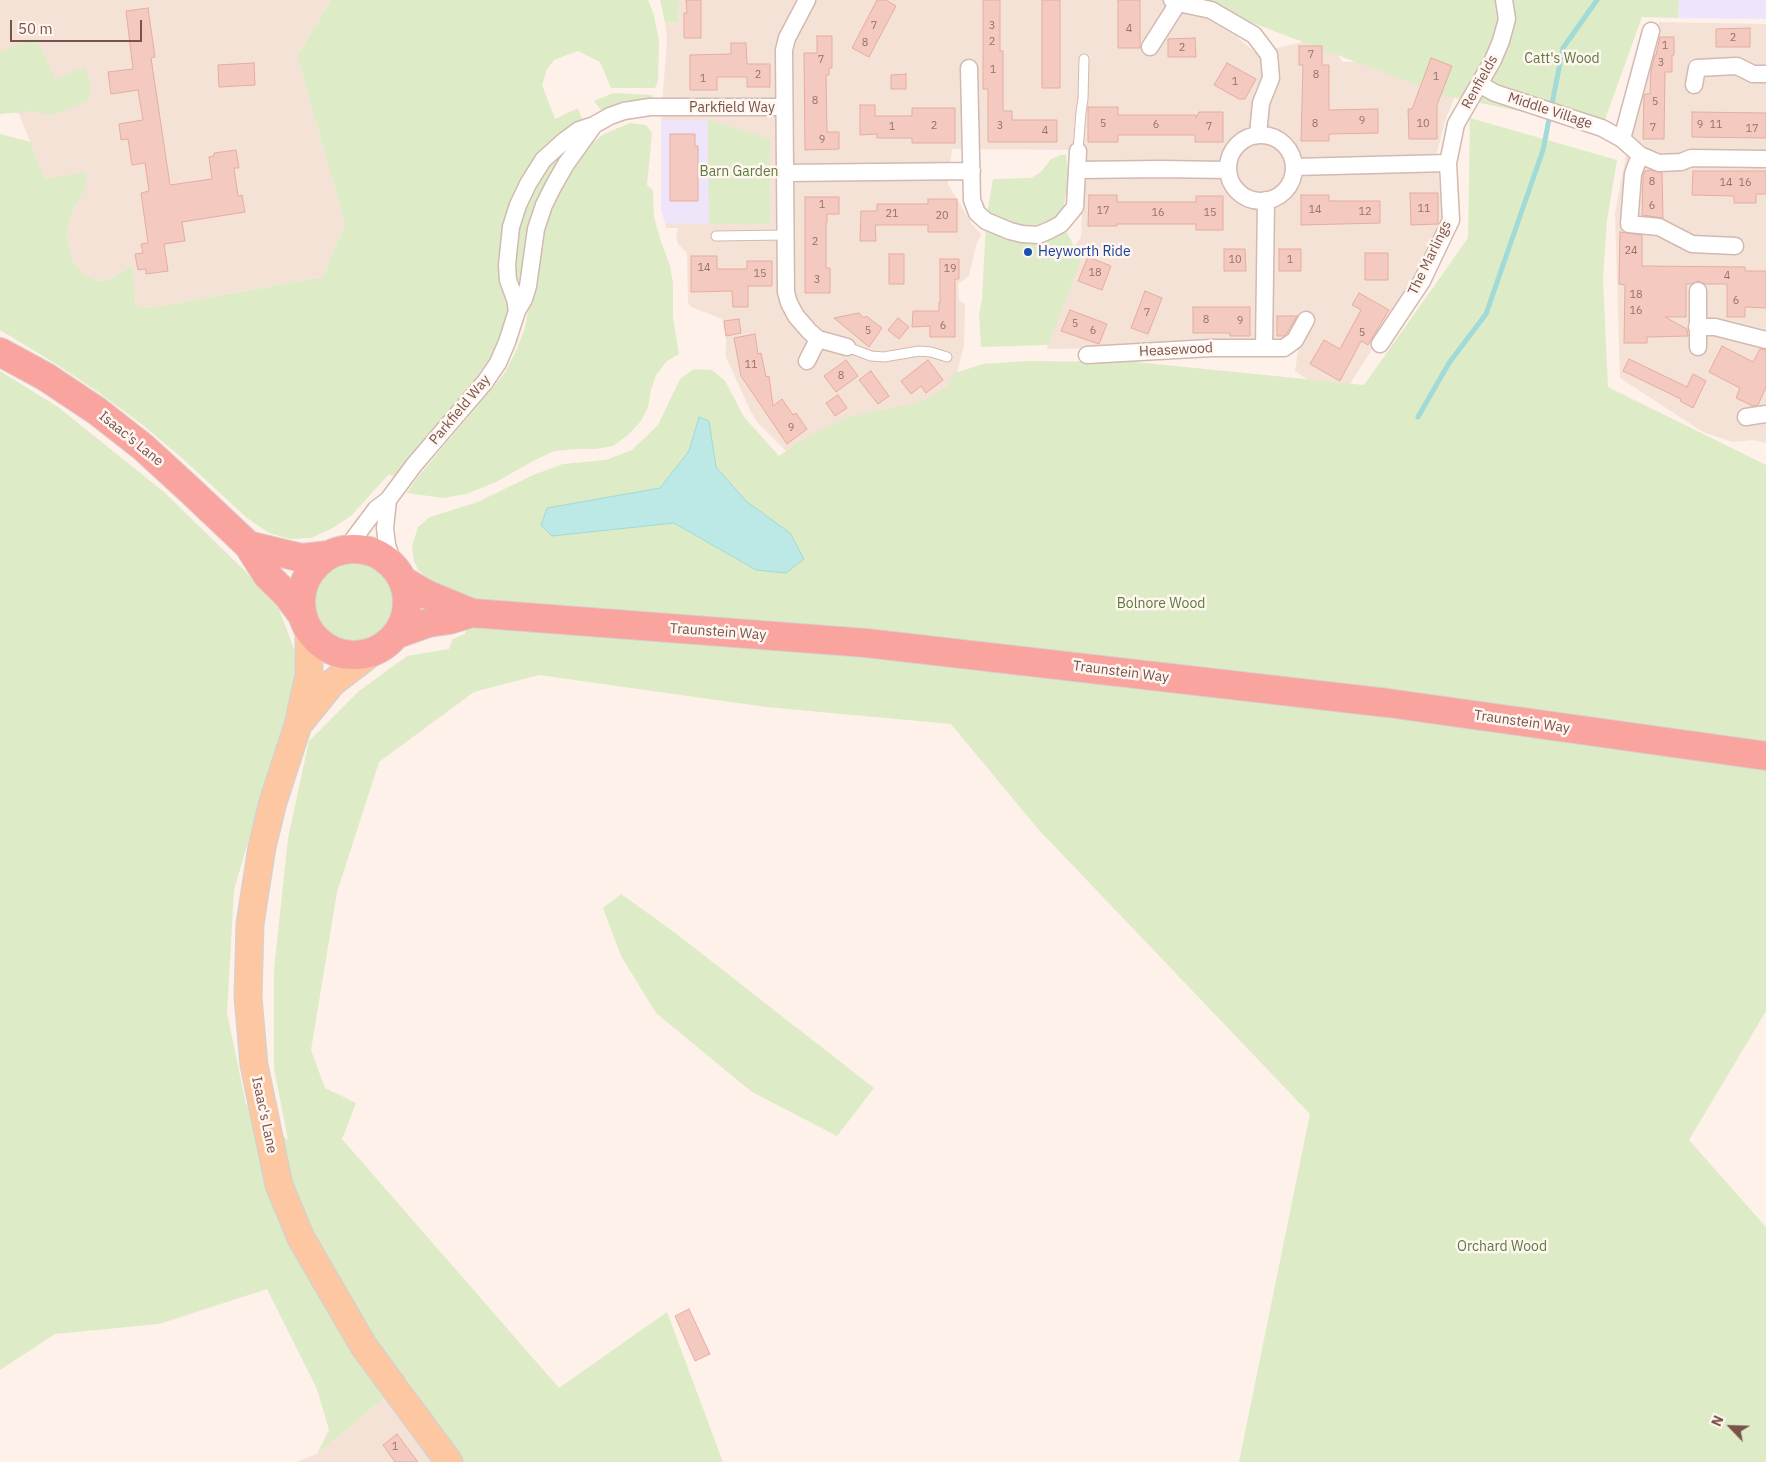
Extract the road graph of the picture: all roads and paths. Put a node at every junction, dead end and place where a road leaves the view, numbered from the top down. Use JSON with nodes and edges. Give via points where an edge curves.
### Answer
{"nodes":[{"id":1,"x":806,"y":0,"type":"edge"},
{"id":2,"x":1504,"y":0,"type":"edge"},
{"id":3,"x":1175,"y":2,"type":"edge"},
{"id":4,"x":1651,"y":31,"type":"dead end"},
{"id":5,"x":1150,"y":47,"type":"dead end"},
{"id":6,"x":1084,"y":59,"type":"dead end"},
{"id":7,"x":969,"y":68,"type":"dead end"},
{"id":8,"x":1766,"y":74,"type":"edge"},
{"id":9,"x":1478,"y":84,"type":"junction"},
{"id":10,"x":1694,"y":85,"type":"dead end"},
{"id":11,"x":784,"y":107,"type":"junction"},
{"id":12,"x":594,"y":125,"type":"junction"},
{"id":13,"x":1258,"y":135,"type":"junction"},
{"id":14,"x":1622,"y":139,"type":"junction"},
{"id":15,"x":1078,"y":151,"type":"joint"},
{"id":16,"x":1640,"y":155,"type":"junction"},
{"id":17,"x":1766,"y":159,"type":"edge"},
{"id":18,"x":1448,"y":163,"type":"junction"},
{"id":19,"x":1294,"y":167,"type":"junction"},
{"id":20,"x":1077,"y":170,"type":"junction"},
{"id":21,"x":1228,"y":170,"type":"junction"},
{"id":22,"x":972,"y":171,"type":"junction"},
{"id":23,"x":784,"y":172,"type":"junction"},
{"id":24,"x":1266,"y":200,"type":"junction"},
{"id":25,"x":785,"y":235,"type":"junction"},
{"id":26,"x":716,"y":236,"type":"dead end"},
{"id":27,"x":1735,"y":246,"type":"dead end"},
{"id":28,"x":1698,"y":291,"type":"dead end"},
{"id":29,"x":518,"y":312,"type":"junction"},
{"id":30,"x":1306,"y":320,"type":"dead end"},
{"id":31,"x":1697,"y":327,"type":"junction"},
{"id":32,"x":818,"y":339,"type":"junction"},
{"id":33,"x":1766,"y":340,"type":"edge"},
{"id":34,"x":1380,"y":344,"type":"dead end"},
{"id":35,"x":847,"y":347,"type":"joint"},
{"id":36,"x":1698,"y":347,"type":"dead end"},
{"id":37,"x":1264,"y":348,"type":"junction"},
{"id":38,"x":0,"y":352,"type":"edge"},
{"id":39,"x":1087,"y":354,"type":"dead end"},
{"id":40,"x":947,"y":357,"type":"dead end"},
{"id":41,"x":807,"y":361,"type":"dead end"},
{"id":42,"x":1766,"y":414,"type":"edge"},
{"id":43,"x":1746,"y":417,"type":"dead end"},
{"id":44,"x":388,"y":500,"type":"junction"},
{"id":45,"x":248,"y":545,"type":"junction"},
{"id":46,"x":338,"y":552,"type":"junction"},
{"id":47,"x":399,"y":573,"type":"junction"},
{"id":48,"x":472,"y":614,"type":"junction"},
{"id":49,"x":306,"y":623,"type":"junction"},
{"id":50,"x":397,"y":634,"type":"junction"},
{"id":51,"x":371,"y":653,"type":"junction"},
{"id":52,"x":298,"y":725,"type":"junction"},
{"id":53,"x":1766,"y":756,"type":"edge"},
{"id":54,"x":449,"y":1462,"type":"edge"}],
"edges":[{"from":1,"to":11,"type":"street","name":"Parkfield Way","via":[[784,50]]},
{"from":2,"to":9,"type":"street","name":"Renfields","via":[[1505,29],[1493,60]]},
{"from":3,"to":5,"type":"street"},
{"from":3,"to":13,"type":"street","via":[[1211,10],[1254,35],[1269,55],[1271,78],[1261,103]]},
{"from":4,"to":14,"type":"street"},
{"from":6,"to":15,"type":"lane"},
{"from":7,"to":22,"type":"street"},
{"from":8,"to":10,"type":"street","via":[[1753,74],[1737,66],[1697,68]]},
{"from":9,"to":14,"type":"street","name":"Middle Village","via":[[1495,93],[1602,128]]},
{"from":9,"to":18,"type":"street","name":"Renfields","via":[[1456,124]]},
{"from":11,"to":12,"type":"street","name":"Parkfield Way","via":[[650,107],[624,110]]},
{"from":11,"to":23,"type":"street","name":"Parkfield Way"},
{"from":12,"to":29,"type":"street","name":"Parkfield Way","via":[[566,164],[544,205],[536,229],[528,286]]},
{"from":12,"to":29,"type":"street","name":"Parkfield Way","via":[[564,140],[543,160],[518,205],[507,265]]},
{"from":13,"to":19,"type":"street","via":[[1279,140],[1292,156]]},
{"from":13,"to":21,"type":"street","via":[[1240,143],[1233,151]]},
{"from":14,"to":16,"type":"street","name":"Middle Village"},
{"from":15,"to":20,"type":"street"},
{"from":16,"to":17,"type":"street","name":"Middle Village","via":[[1658,163],[1691,158]]},
{"from":16,"to":27,"type":"street","via":[[1633,174],[1629,224],[1659,227],[1692,244]]},
{"from":18,"to":19,"type":"street"},
{"from":18,"to":34,"type":"street","name":"The Marlings","via":[[1451,220],[1422,281]]},
{"from":19,"to":24,"type":"street","via":[[1289,185],[1275,198]]},
{"from":20,"to":21,"type":"street"},
{"from":20,"to":22,"type":"street","via":[[1075,207],[1061,224],[1038,235],[1022,234],[986,221],[977,213],[972,200]]},
{"from":21,"to":24,"type":"street","via":[[1231,181],[1245,197]]},
{"from":22,"to":23,"type":"street"},
{"from":23,"to":25,"type":"street","name":"Parkfield Way"},
{"from":24,"to":37,"type":"street"},
{"from":25,"to":26,"type":"lane"},
{"from":25,"to":32,"type":"street","name":"Parkfield Way","via":[[788,302],[796,316]]},
{"from":28,"to":31,"type":"street"},
{"from":29,"to":44,"type":"street","name":"Parkfield Way","via":[[498,363],[485,382]]},
{"from":30,"to":37,"type":"street","name":"Heasewood","via":[[1295,340],[1284,348]]},
{"from":31,"to":33,"type":"street","via":[[1715,327]]},
{"from":31,"to":36,"type":"street"},
{"from":32,"to":35,"type":"street"},
{"from":32,"to":41,"type":"street"},
{"from":35,"to":40,"type":"lane","via":[[871,356],[919,351]]},
{"from":37,"to":39,"type":"street","name":"Heasewood"},
{"from":38,"to":45,"type":"highway","name":"Isaac's Lane","via":[[46,377],[97,411],[143,447]]},
{"from":42,"to":43,"type":"street"},
{"from":44,"to":46,"type":"street","name":"Parkfield Way"},
{"from":44,"to":47,"type":"street","name":"Parkfield Way","via":[[387,545]]},
{"from":45,"to":46,"type":"highway","name":"Isaac's Lane","via":[[302,558]]},
{"from":45,"to":49,"type":"highway","name":"Isaac's Lane","via":[[267,575],[288,596]]},
{"from":46,"to":47,"type":"highway","via":[[363,549],[372,552],[380,555]]},
{"from":46,"to":49,"type":"highway","via":[[315,566],[305,580],[301,597]]},
{"from":47,"to":48,"type":"highway","name":"Traunstein Way","via":[[428,595]]},
{"from":47,"to":50,"type":"highway","via":[[407,594],[408,608]]},
{"from":48,"to":50,"type":"highway","name":"Traunstein Way","via":[[428,623]]},
{"from":48,"to":53,"type":"highway","name":"Traunstein Way","via":[[866,642],[1388,703]]},
{"from":49,"to":51,"type":"highway","via":[[321,644],[337,653],[354,656]]},
{"from":49,"to":52,"type":"main road","name":"Isaac's Lane","via":[[309,675]]},
{"from":50,"to":51,"type":"highway","via":[[386,646]]},
{"from":51,"to":52,"type":"main road","name":"Isaac's Lane","via":[[332,683]]},
{"from":52,"to":54,"type":"main road","name":"Isaac's Lane","via":[[272,802],[250,924],[248,997],[256,1074],[279,1184],[300,1238],[363,1345]]}]}
